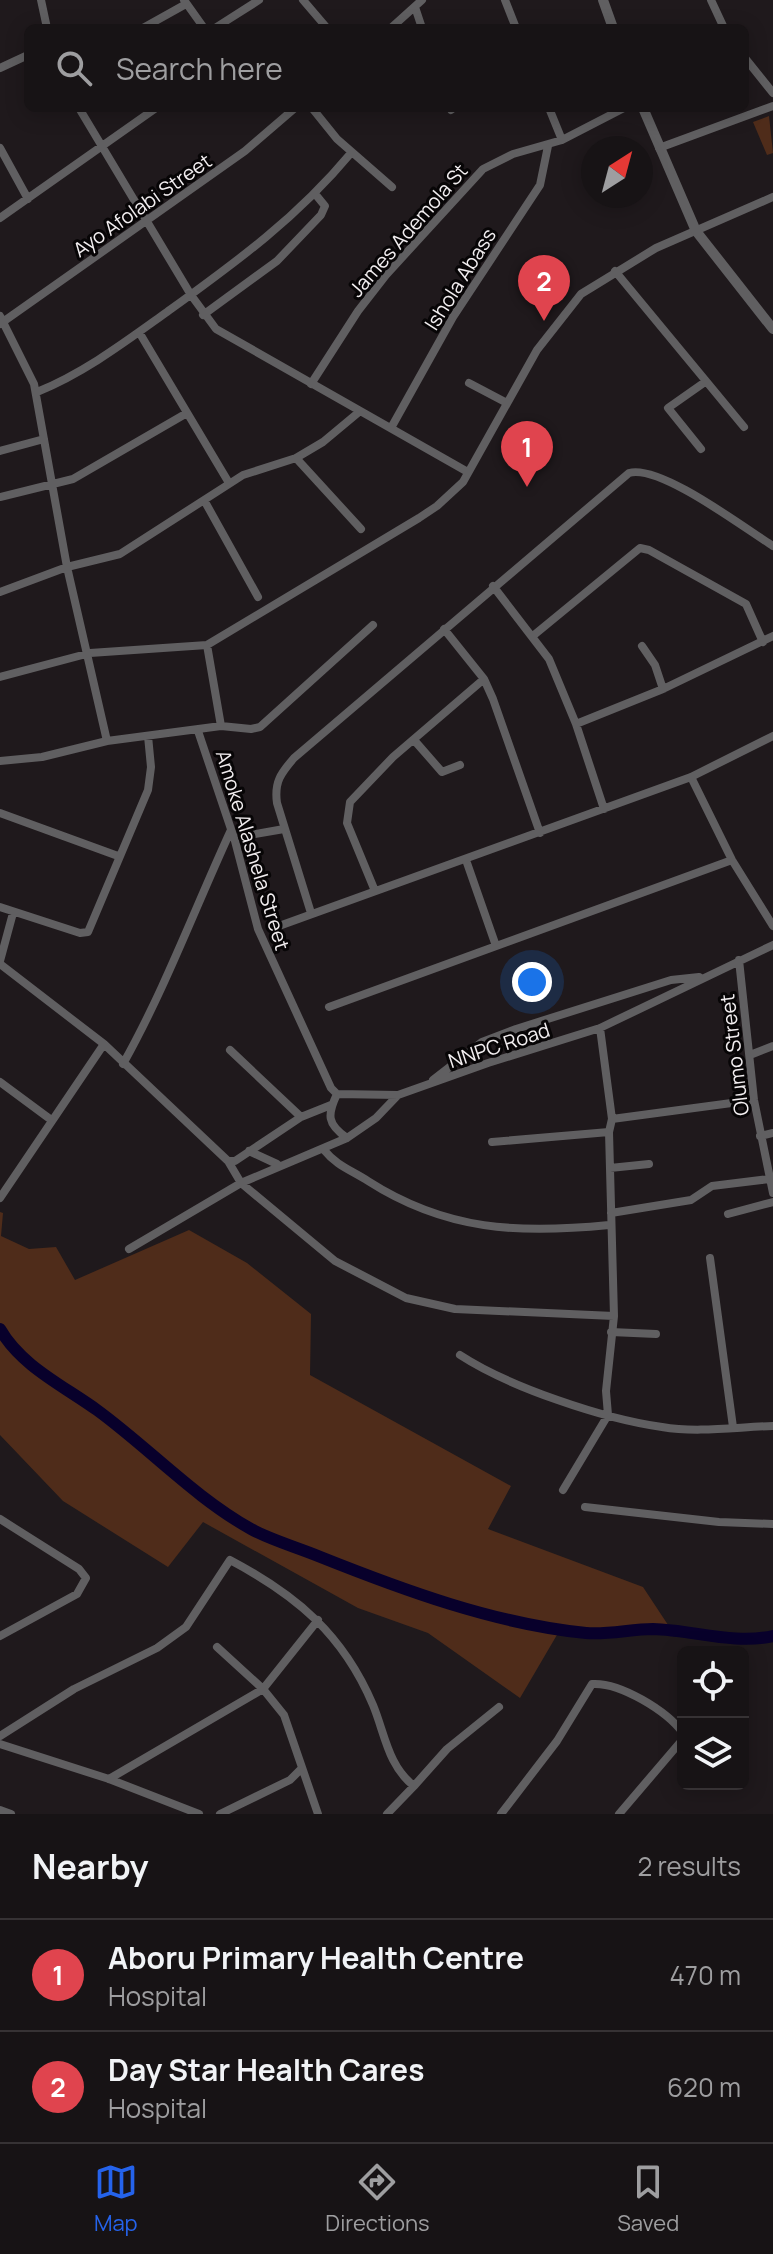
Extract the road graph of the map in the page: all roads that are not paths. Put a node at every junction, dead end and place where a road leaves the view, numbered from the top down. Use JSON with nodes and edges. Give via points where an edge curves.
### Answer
{"nodes":[{"id":1,"x":41,"y":0,"type":"edge"},
{"id":2,"x":259,"y":0,"type":"edge"},
{"id":3,"x":303,"y":0,"type":"edge"},
{"id":4,"x":422,"y":0,"type":"edge"},
{"id":5,"x":505,"y":0,"type":"edge"},
{"id":6,"x":603,"y":0,"type":"edge"},
{"id":7,"x":711,"y":0,"type":"edge"},
{"id":8,"x":185,"y":2,"type":"edge"},
{"id":9,"x":415,"y":7,"type":"junction"},
{"id":10,"x":46,"y":24,"type":"edge"},
{"id":11,"x":149,"y":24,"type":"edge"},
{"id":12,"x":201,"y":24,"type":"edge"},
{"id":13,"x":221,"y":24,"type":"edge"},
{"id":14,"x":324,"y":24,"type":"edge"},
{"id":15,"x":396,"y":24,"type":"edge"},
{"id":16,"x":421,"y":24,"type":"edge"},
{"id":17,"x":514,"y":24,"type":"edge"},
{"id":18,"x":612,"y":24,"type":"edge"},
{"id":19,"x":722,"y":24,"type":"edge"},
{"id":20,"x":24,"y":57,"type":"edge"},
{"id":21,"x":749,"y":63,"type":"edge"},
{"id":22,"x":0,"y":68,"type":"edge"},
{"id":23,"x":773,"y":93,"type":"edge"},
{"id":24,"x":773,"y":106,"type":"edge"},
{"id":25,"x":81,"y":112,"type":"edge"},
{"id":26,"x":150,"y":112,"type":"edge"},
{"id":27,"x":290,"y":112,"type":"edge"},
{"id":28,"x":315,"y":112,"type":"edge"},
{"id":29,"x":551,"y":112,"type":"edge"},
{"id":30,"x":616,"y":112,"type":"edge"},
{"id":31,"x":645,"y":112,"type":"edge"},
{"id":32,"x":562,"y":140,"type":"junction"},
{"id":33,"x":101,"y":146,"type":"junction"},
{"id":34,"x":548,"y":146,"type":"junction"},
{"id":35,"x":0,"y":148,"type":"edge"},
{"id":36,"x":659,"y":148,"type":"junction"},
{"id":37,"x":351,"y":153,"type":"junction"},
{"id":38,"x":392,"y":187,"type":"dead end"},
{"id":39,"x":316,"y":195,"type":"junction"},
{"id":40,"x":773,"y":197,"type":"edge"},
{"id":41,"x":28,"y":199,"type":"junction"},
{"id":42,"x":0,"y":218,"type":"edge"},
{"id":43,"x":145,"y":221,"type":"junction"},
{"id":44,"x":696,"y":231,"type":"junction"},
{"id":45,"x":615,"y":271,"type":"junction"},
{"id":46,"x":191,"y":295,"type":"junction"},
{"id":47,"x":203,"y":315,"type":"junction"},
{"id":48,"x":1,"y":321,"type":"edge"},
{"id":49,"x":773,"y":329,"type":"edge"},
{"id":50,"x":139,"y":332,"type":"junction"},
{"id":51,"x":705,"y":382,"type":"junction"},
{"id":52,"x":469,"y":383,"type":"dead end"},
{"id":53,"x":311,"y":384,"type":"junction"},
{"id":54,"x":37,"y":392,"type":"junction"},
{"id":55,"x":507,"y":403,"type":"junction"},
{"id":56,"x":359,"y":412,"type":"junction"},
{"id":57,"x":187,"y":413,"type":"junction"},
{"id":58,"x":744,"y":427,"type":"dead end"},
{"id":59,"x":391,"y":428,"type":"junction"},
{"id":60,"x":44,"y":439,"type":"junction"},
{"id":61,"x":701,"y":449,"type":"dead end"},
{"id":62,"x":0,"y":451,"type":"edge"},
{"id":63,"x":296,"y":458,"type":"junction"},
{"id":64,"x":466,"y":471,"type":"junction"},
{"id":65,"x":52,"y":482,"type":"junction"},
{"id":66,"x":229,"y":483,"type":"junction"},
{"id":67,"x":0,"y":497,"type":"edge"},
{"id":68,"x":204,"y":500,"type":"junction"},
{"id":69,"x":361,"y":529,"type":"dead end"},
{"id":70,"x":773,"y":546,"type":"edge"},
{"id":71,"x":67,"y":567,"type":"junction"},
{"id":72,"x":493,"y":586,"type":"junction"},
{"id":73,"x":0,"y":592,"type":"edge"},
{"id":74,"x":258,"y":597,"type":"dead end"},
{"id":75,"x":373,"y":625,"type":"dead end"},
{"id":76,"x":444,"y":629,"type":"junction"},
{"id":77,"x":534,"y":635,"type":"junction"},
{"id":78,"x":773,"y":636,"type":"edge"},
{"id":79,"x":763,"y":642,"type":"junction"},
{"id":80,"x":207,"y":645,"type":"junction"},
{"id":81,"x":642,"y":646,"type":"dead end"},
{"id":82,"x":90,"y":653,"type":"junction"},
{"id":83,"x":0,"y":677,"type":"edge"},
{"id":84,"x":484,"y":679,"type":"junction"},
{"id":85,"x":663,"y":689,"type":"junction"},
{"id":86,"x":576,"y":724,"type":"junction"},
{"id":87,"x":221,"y":726,"type":"junction"},
{"id":88,"x":198,"y":731,"type":"junction"},
{"id":89,"x":148,"y":736,"type":"junction"},
{"id":90,"x":773,"y":736,"type":"edge"},
{"id":91,"x":414,"y":740,"type":"junction"},
{"id":92,"x":107,"y":741,"type":"junction"},
{"id":93,"x":0,"y":761,"type":"edge"},
{"id":94,"x":460,"y":765,"type":"dead end"},
{"id":95,"x":691,"y":777,"type":"junction"},
{"id":96,"x":604,"y":809,"type":"junction"},
{"id":97,"x":0,"y":813,"type":"edge"},
{"id":98,"x":284,"y":829,"type":"junction"},
{"id":99,"x":231,"y":830,"type":"junction"},
{"id":100,"x":540,"y":833,"type":"junction"},
{"id":101,"x":250,"y":835,"type":"dead end"},
{"id":102,"x":118,"y":856,"type":"junction"},
{"id":103,"x":466,"y":860,"type":"junction"},
{"id":104,"x":732,"y":860,"type":"junction"},
{"id":105,"x":375,"y":891,"type":"junction"},
{"id":106,"x":0,"y":907,"type":"edge"},
{"id":107,"x":13,"y":913,"type":"junction"},
{"id":108,"x":311,"y":913,"type":"junction"},
{"id":109,"x":279,"y":926,"type":"dead end"},
{"id":110,"x":773,"y":926,"type":"edge"},
{"id":111,"x":773,"y":945,"type":"edge"},
{"id":112,"x":496,"y":946,"type":"junction"},
{"id":113,"x":739,"y":960,"type":"junction"},
{"id":114,"x":0,"y":963,"type":"edge"},
{"id":115,"x":705,"y":976,"type":"junction"},
{"id":116,"x":329,"y":1007,"type":"dead end"},
{"id":117,"x":600,"y":1028,"type":"junction"},
{"id":118,"x":104,"y":1044,"type":"junction"},
{"id":119,"x":773,"y":1046,"type":"edge"},
{"id":120,"x":230,"y":1050,"type":"dead end"},
{"id":121,"x":474,"y":1050,"type":"junction"},
{"id":122,"x":750,"y":1055,"type":"junction"},
{"id":123,"x":488,"y":1063,"type":"junction"},
{"id":124,"x":123,"y":1064,"type":"junction"},
{"id":125,"x":0,"y":1082,"type":"edge"},
{"id":126,"x":429,"y":1084,"type":"junction"},
{"id":127,"x":337,"y":1094,"type":"junction"},
{"id":128,"x":398,"y":1095,"type":"junction"},
{"id":129,"x":754,"y":1100,"type":"junction"},
{"id":130,"x":331,"y":1105,"type":"junction"},
{"id":131,"x":301,"y":1117,"type":"junction"},
{"id":132,"x":50,"y":1119,"type":"junction"},
{"id":133,"x":612,"y":1119,"type":"junction"},
{"id":134,"x":609,"y":1132,"type":"junction"},
{"id":135,"x":773,"y":1133,"type":"edge"},
{"id":136,"x":760,"y":1136,"type":"junction"},
{"id":137,"x":347,"y":1138,"type":"junction"},
{"id":138,"x":492,"y":1142,"type":"dead end"},
{"id":139,"x":324,"y":1150,"type":"junction"},
{"id":140,"x":249,"y":1151,"type":"junction"},
{"id":141,"x":228,"y":1161,"type":"junction"},
{"id":142,"x":277,"y":1164,"type":"junction"},
{"id":143,"x":649,"y":1164,"type":"dead end"},
{"id":144,"x":610,"y":1168,"type":"junction"},
{"id":145,"x":769,"y":1179,"type":"junction"},
{"id":146,"x":241,"y":1183,"type":"junction"},
{"id":147,"x":773,"y":1193,"type":"edge"},
{"id":148,"x":0,"y":1198,"type":"edge"},
{"id":149,"x":773,"y":1202,"type":"edge"},
{"id":150,"x":611,"y":1213,"type":"junction"},
{"id":151,"x":728,"y":1214,"type":"dead end"},
{"id":152,"x":609,"y":1225,"type":"junction"},
{"id":153,"x":129,"y":1249,"type":"dead end"},
{"id":154,"x":710,"y":1258,"type":"dead end"},
{"id":155,"x":614,"y":1316,"type":"junction"},
{"id":156,"x":611,"y":1332,"type":"junction"},
{"id":157,"x":656,"y":1334,"type":"dead end"},
{"id":158,"x":460,"y":1355,"type":"dead end"},
{"id":159,"x":608,"y":1415,"type":"junction"},
{"id":160,"x":773,"y":1426,"type":"edge"},
{"id":161,"x":733,"y":1427,"type":"junction"},
{"id":162,"x":563,"y":1490,"type":"dead end"},
{"id":163,"x":585,"y":1507,"type":"dead end"},
{"id":164,"x":1,"y":1524,"type":"edge"},
{"id":165,"x":773,"y":1524,"type":"edge"},
{"id":166,"x":318,"y":1620,"type":"junction"},
{"id":167,"x":0,"y":1636,"type":"edge"},
{"id":168,"x":217,"y":1647,"type":"dead end"},
{"id":169,"x":263,"y":1689,"type":"junction"},
{"id":170,"x":499,"y":1707,"type":"dead end"},
{"id":171,"x":677,"y":1729,"type":"edge"},
{"id":172,"x":0,"y":1736,"type":"edge"},
{"id":173,"x":677,"y":1743,"type":"edge"},
{"id":174,"x":0,"y":1744,"type":"edge"},
{"id":175,"x":300,"y":1770,"type":"junction"},
{"id":176,"x":109,"y":1779,"type":"junction"},
{"id":177,"x":414,"y":1786,"type":"junction"},
{"id":178,"x":0,"y":1810,"type":"edge"},
{"id":179,"x":11,"y":1814,"type":"edge"},
{"id":180,"x":199,"y":1814,"type":"edge"},
{"id":181,"x":220,"y":1814,"type":"edge"},
{"id":182,"x":318,"y":1814,"type":"edge"},
{"id":183,"x":387,"y":1814,"type":"edge"},
{"id":184,"x":501,"y":1814,"type":"edge"},
{"id":185,"x":619,"y":1814,"type":"edge"}],
"edges":[{"from":1,"to":10,"type":"street"},
{"from":2,"to":13,"type":"street"},
{"from":3,"to":14,"type":"street"},
{"from":4,"to":9,"type":"street"},
{"from":5,"to":17,"type":"street"},
{"from":6,"to":18,"type":"street"},
{"from":7,"to":19,"type":"street"},
{"from":8,"to":11,"type":"street"},
{"from":8,"to":12,"type":"street"},
{"from":9,"to":15,"type":"street"},
{"from":9,"to":16,"type":"street"},
{"from":20,"to":22,"type":"street"},
{"from":21,"to":23,"type":"street"},
{"from":24,"to":36,"type":"street"},
{"from":25,"to":33,"type":"street"},
{"from":26,"to":33,"type":"street"},
{"from":27,"to":43,"type":"street","name":"Ayo Afolabi Street"},
{"from":28,"to":37,"type":"street"},
{"from":29,"to":32,"type":"street"},
{"from":30,"to":32,"type":"street","name":"James Ademola St"},
{"from":31,"to":36,"type":"street"},
{"from":32,"to":34,"type":"street","name":"James Ademola St"},
{"from":33,"to":41,"type":"street"},
{"from":33,"to":43,"type":"street"},
{"from":34,"to":53,"type":"street","name":"James Ademola St","via":[[513,154],[483,169],[386,275]]},
{"from":34,"to":59,"type":"street","name":"Ishola Abass","via":[[540,185],[453,317]]},
{"from":35,"to":41,"type":"street"},
{"from":36,"to":44,"type":"street"},
{"from":37,"to":38,"type":"street"},
{"from":37,"to":39,"type":"street"},
{"from":39,"to":46,"type":"street","via":[[247,256]]},
{"from":39,"to":47,"type":"street","via":[[325,210],[277,261]]},
{"from":40,"to":44,"type":"street"},
{"from":41,"to":42,"type":"street"},
{"from":43,"to":46,"type":"street"},
{"from":43,"to":48,"type":"street","name":"Ayo Afolabi Street"},
{"from":44,"to":45,"type":"street"},
{"from":44,"to":49,"type":"street"},
{"from":45,"to":51,"type":"street"},
{"from":45,"to":55,"type":"street","via":[[570,305]]},
{"from":46,"to":47,"type":"street"},
{"from":46,"to":50,"type":"street"},
{"from":47,"to":53,"type":"street","via":[[224,335]]},
{"from":48,"to":54,"type":"street"},
{"from":50,"to":54,"type":"street"},
{"from":50,"to":57,"type":"street"},
{"from":51,"to":58,"type":"street"},
{"from":51,"to":61,"type":"street","via":[[668,408]]},
{"from":52,"to":55,"type":"street"},
{"from":53,"to":56,"type":"street"},
{"from":54,"to":60,"type":"street"},
{"from":55,"to":64,"type":"street"},
{"from":56,"to":59,"type":"street"},
{"from":56,"to":63,"type":"street"},
{"from":57,"to":65,"type":"street","via":[[73,479]]},
{"from":57,"to":66,"type":"street"},
{"from":59,"to":64,"type":"street"},
{"from":60,"to":62,"type":"street"},
{"from":60,"to":65,"type":"street"},
{"from":63,"to":66,"type":"street","via":[[252,470]]},
{"from":63,"to":69,"type":"street"},
{"from":64,"to":80,"type":"street","via":[[463,482],[437,506]]},
{"from":65,"to":67,"type":"street"},
{"from":65,"to":71,"type":"street"},
{"from":66,"to":68,"type":"street"},
{"from":68,"to":71,"type":"street","via":[[120,554]]},
{"from":68,"to":74,"type":"street"},
{"from":70,"to":72,"type":"street","via":[[672,484],[638,470]]},
{"from":71,"to":73,"type":"street"},
{"from":71,"to":82,"type":"street"},
{"from":72,"to":76,"type":"street"},
{"from":72,"to":77,"type":"street"},
{"from":75,"to":87,"type":"street","via":[[260,727]]},
{"from":76,"to":84,"type":"street"},
{"from":76,"to":98,"type":"street","via":[[281,773],[275,786]]},
{"from":77,"to":79,"type":"street","via":[[640,548],[746,604]]},
{"from":77,"to":86,"type":"street"},
{"from":78,"to":79,"type":"street"},
{"from":79,"to":85,"type":"street"},
{"from":80,"to":82,"type":"street"},
{"from":80,"to":87,"type":"street"},
{"from":81,"to":85,"type":"street"},
{"from":82,"to":83,"type":"street"},
{"from":82,"to":92,"type":"street"},
{"from":84,"to":91,"type":"street"},
{"from":84,"to":100,"type":"street"},
{"from":85,"to":86,"type":"street"},
{"from":86,"to":96,"type":"street"},
{"from":87,"to":88,"type":"street"},
{"from":88,"to":89,"type":"street"},
{"from":88,"to":99,"type":"street","name":"Amoke Alashela Street"},
{"from":89,"to":92,"type":"street"},
{"from":89,"to":102,"type":"street","via":[[148,790]]},
{"from":90,"to":95,"type":"street"},
{"from":91,"to":94,"type":"street","via":[[442,772]]},
{"from":91,"to":105,"type":"street","via":[[350,802],[347,823]]},
{"from":92,"to":93,"type":"street"},
{"from":95,"to":96,"type":"street"},
{"from":95,"to":104,"type":"street"},
{"from":96,"to":100,"type":"street"},
{"from":97,"to":102,"type":"street"},
{"from":98,"to":101,"type":"street"},
{"from":98,"to":108,"type":"street"},
{"from":99,"to":124,"type":"street","via":[[159,1000]]},
{"from":99,"to":127,"type":"street","name":"Amoke Alashela Street","via":[[258,929],[300,1026]]},
{"from":100,"to":103,"type":"street"},
{"from":102,"to":107,"type":"street","via":[[86,933]]},
{"from":103,"to":105,"type":"street"},
{"from":103,"to":112,"type":"street"},
{"from":104,"to":110,"type":"street"},
{"from":104,"to":112,"type":"street"},
{"from":105,"to":108,"type":"street"},
{"from":106,"to":107,"type":"street"},
{"from":107,"to":114,"type":"street"},
{"from":108,"to":109,"type":"street"},
{"from":111,"to":113,"type":"street","name":"NNPC Road"},
{"from":112,"to":116,"type":"street"},
{"from":113,"to":115,"type":"street","name":"NNPC Road"},
{"from":113,"to":122,"type":"street","name":"Olumo Street"},
{"from":114,"to":118,"type":"street"},
{"from":115,"to":117,"type":"street","name":"NNPC Road"},
{"from":115,"to":121,"type":"street","via":[[671,980],[592,1004],[482,1042]]},
{"from":117,"to":123,"type":"street","name":"NNPC Road"},
{"from":117,"to":133,"type":"street"},
{"from":118,"to":124,"type":"street"},
{"from":118,"to":132,"type":"street"},
{"from":119,"to":122,"type":"street"},
{"from":120,"to":131,"type":"street"},
{"from":121,"to":123,"type":"street"},
{"from":121,"to":126,"type":"street"},
{"from":122,"to":129,"type":"street","name":"Olumo Street"},
{"from":123,"to":126,"type":"street","name":"NNPC Road"},
{"from":124,"to":141,"type":"street"},
{"from":125,"to":132,"type":"street"},
{"from":126,"to":128,"type":"street","name":"NNPC Road"},
{"from":127,"to":128,"type":"street"},
{"from":127,"to":130,"type":"street"},
{"from":128,"to":137,"type":"street","name":"NNPC Road"},
{"from":129,"to":133,"type":"street"},
{"from":129,"to":136,"type":"street","name":"Olumo Street"},
{"from":130,"to":131,"type":"street"},
{"from":130,"to":137,"type":"street","via":[[329,1120]]},
{"from":131,"to":140,"type":"street"},
{"from":132,"to":148,"type":"street"},
{"from":133,"to":134,"type":"street"},
{"from":134,"to":138,"type":"street"},
{"from":134,"to":144,"type":"street"},
{"from":135,"to":136,"type":"street"},
{"from":136,"to":145,"type":"street","name":"Olumo Street"},
{"from":137,"to":139,"type":"street","name":"NNPC Road"},
{"from":139,"to":142,"type":"street","name":"NNPC Road"},
{"from":139,"to":152,"type":"street","via":[[335,1164],[396,1199],[476,1226],[552,1231]]},
{"from":140,"to":141,"type":"street"},
{"from":140,"to":142,"type":"street"},
{"from":141,"to":146,"type":"street"},
{"from":142,"to":146,"type":"street","name":"NNPC Road"},
{"from":143,"to":144,"type":"street"},
{"from":144,"to":150,"type":"street"},
{"from":145,"to":147,"type":"street","name":"Olumo Street"},
{"from":145,"to":150,"type":"street","via":[[712,1186],[691,1200]]},
{"from":146,"to":153,"type":"street","name":"NNPC Road"},
{"from":146,"to":155,"type":"street","via":[[335,1261],[406,1298],[455,1309]]},
{"from":149,"to":151,"type":"street"},
{"from":150,"to":152,"type":"street"},
{"from":152,"to":155,"type":"street"},
{"from":154,"to":161,"type":"street"},
{"from":155,"to":156,"type":"street"},
{"from":156,"to":157,"type":"street"},
{"from":156,"to":159,"type":"street"},
{"from":158,"to":159,"type":"street"},
{"from":159,"to":161,"type":"street","via":[[664,1428]]},
{"from":159,"to":162,"type":"street"},
{"from":160,"to":161,"type":"street"},
{"from":163,"to":165,"type":"street"},
{"from":164,"to":167,"type":"street","via":[[86,1578],[77,1594]]},
{"from":166,"to":169,"type":"street"},
{"from":166,"to":172,"type":"street","via":[[292,1597],[228,1560],[186,1627]]},
{"from":166,"to":177,"type":"street","via":[[338,1641],[373,1706],[393,1762]]},
{"from":168,"to":169,"type":"street"},
{"from":169,"to":175,"type":"street","via":[[284,1715]]},
{"from":169,"to":176,"type":"street"},
{"from":170,"to":177,"type":"street","via":[[447,1749]]},
{"from":171,"to":184,"type":"street","via":[[658,1708],[592,1684]]},
{"from":173,"to":185,"type":"street"},
{"from":174,"to":176,"type":"street"},
{"from":175,"to":181,"type":"street"},
{"from":175,"to":182,"type":"street"},
{"from":176,"to":180,"type":"street"},
{"from":177,"to":183,"type":"street"},
{"from":178,"to":179,"type":"street"}]}
